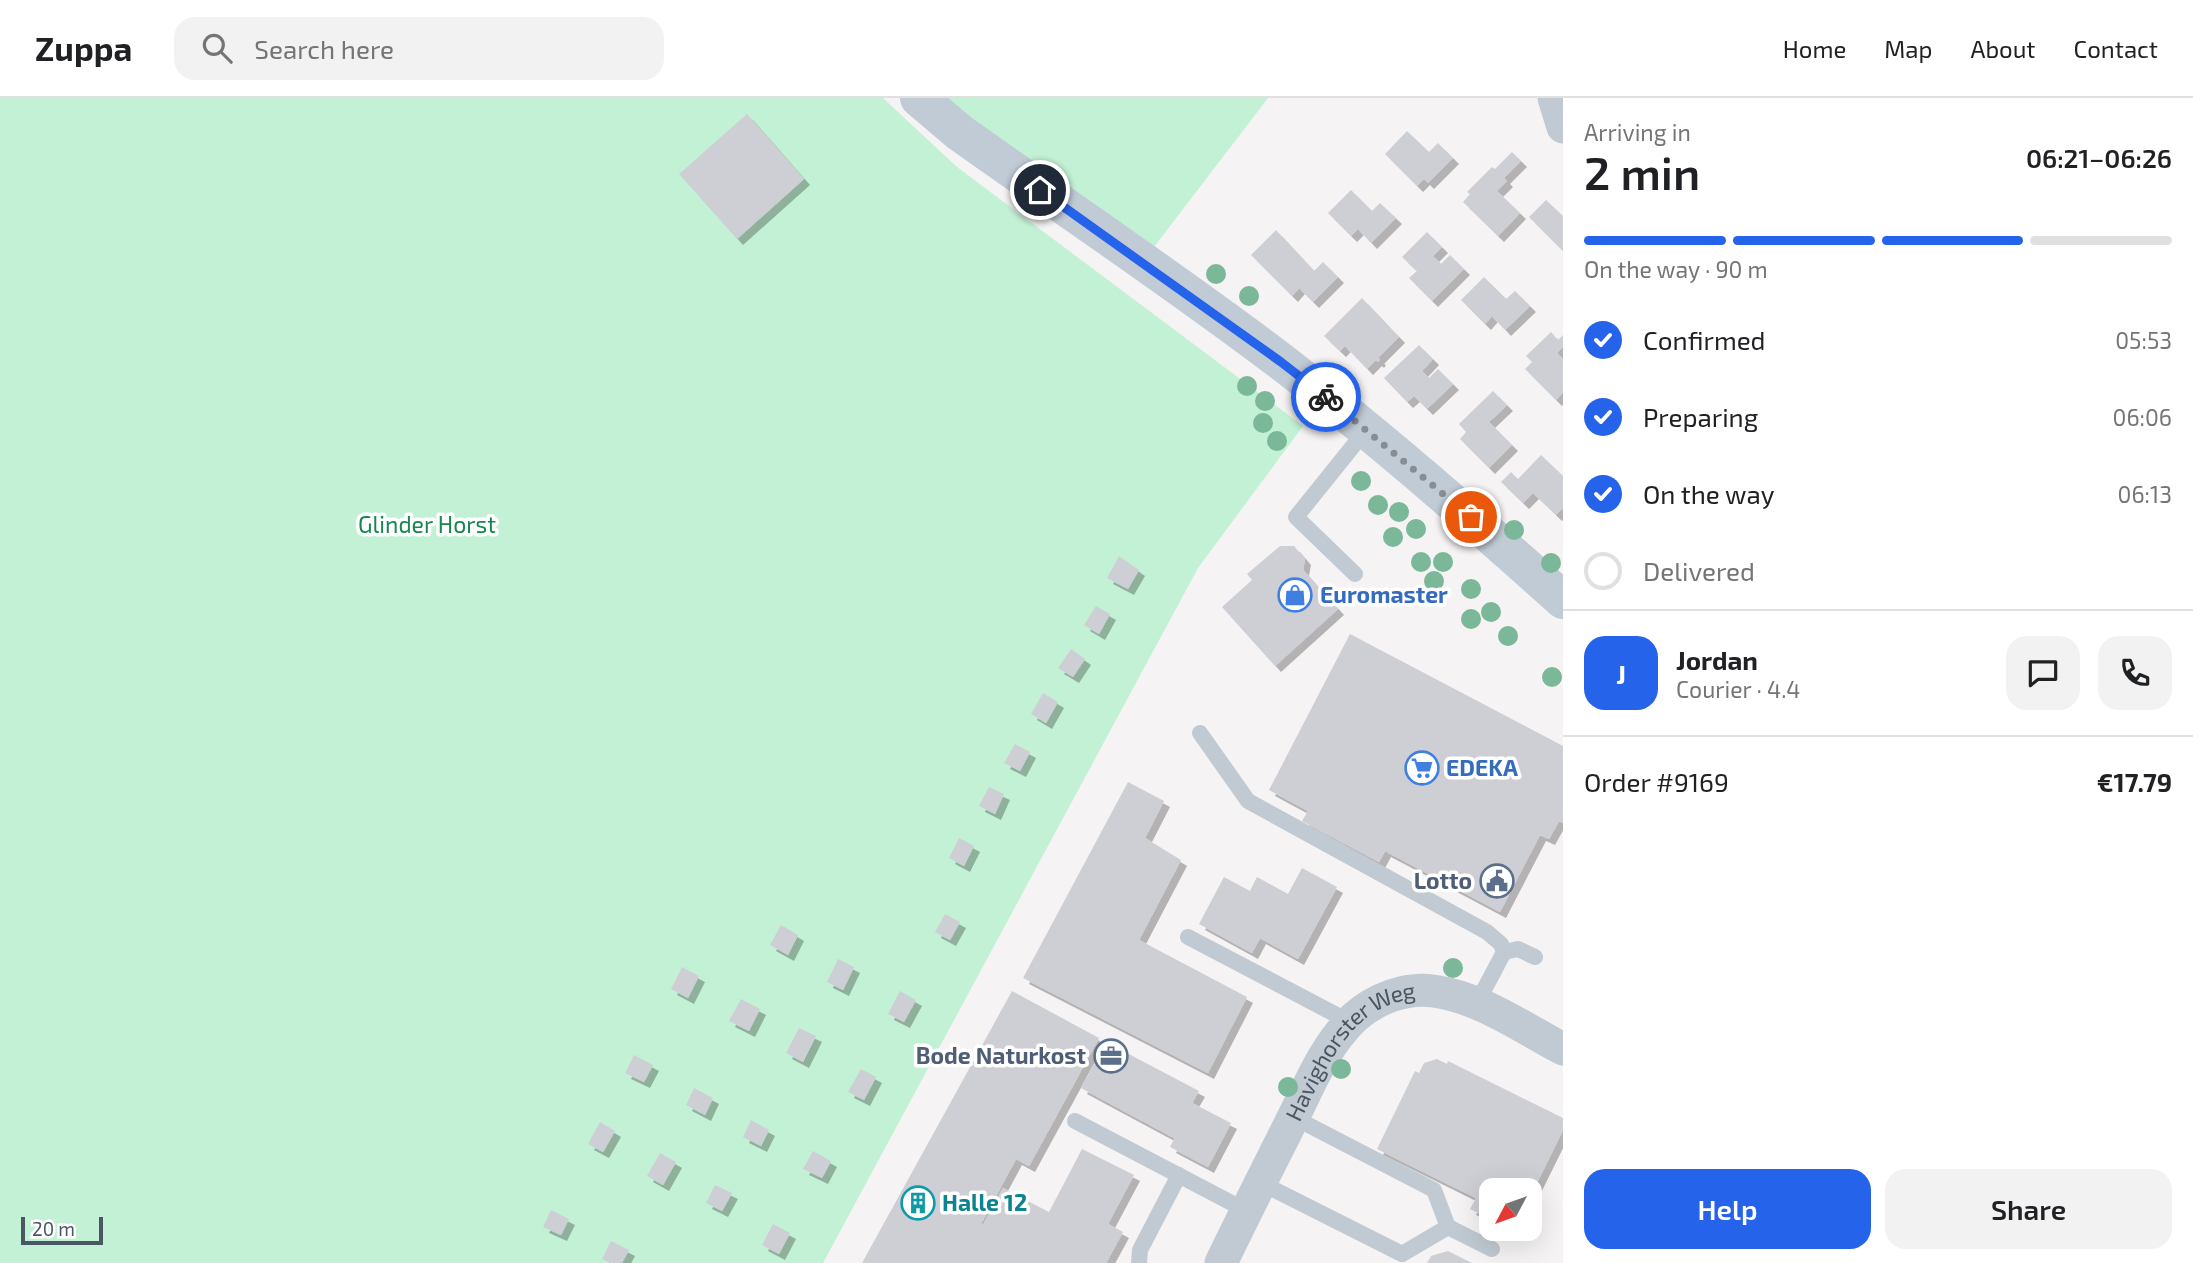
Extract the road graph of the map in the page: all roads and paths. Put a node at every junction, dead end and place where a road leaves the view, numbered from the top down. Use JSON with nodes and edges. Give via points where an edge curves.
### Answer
{"nodes":[{"id":1,"x":919,"y":98,"type":"edge"},
{"id":2,"x":1554,"y":98,"type":"edge"},
{"id":3,"x":1563,"y":127,"type":"edge"},
{"id":4,"x":1366,"y":429,"type":"junction"},
{"id":5,"x":1355,"y":574,"type":"dead end"},
{"id":6,"x":1563,"y":600,"type":"edge"},
{"id":7,"x":1200,"y":733,"type":"dead end"},
{"id":8,"x":1188,"y":937,"type":"dead end"},
{"id":9,"x":1504,"y":953,"type":"junction"},
{"id":10,"x":1535,"y":957,"type":"dead end"},
{"id":11,"x":1477,"y":1003,"type":"junction"},
{"id":12,"x":1350,"y":1022,"type":"junction"},
{"id":13,"x":1563,"y":1049,"type":"edge"},
{"id":14,"x":1293,"y":1118,"type":"junction"},
{"id":15,"x":1075,"y":1121,"type":"dead end"},
{"id":16,"x":1179,"y":1175,"type":"junction"},
{"id":17,"x":1254,"y":1197,"type":"junction"},
{"id":18,"x":1448,"y":1227,"type":"junction"},
{"id":19,"x":1493,"y":1249,"type":"dead end"},
{"id":20,"x":1400,"y":1258,"type":"edge"},
{"id":21,"x":1139,"y":1263,"type":"edge"},
{"id":22,"x":1221,"y":1263,"type":"edge"}],
"edges":[{"from":1,"to":4,"type":"main road","via":[[958,132],[1281,362]]},
{"from":2,"to":3,"type":"street"},
{"from":4,"to":5,"type":"lane","via":[[1296,517]]},
{"from":4,"to":6,"type":"main road"},
{"from":7,"to":9,"type":"lane","via":[[1248,801],[1487,932]]},
{"from":8,"to":12,"type":"lane"},
{"from":9,"to":10,"type":"lane","via":[[1518,949]]},
{"from":9,"to":11,"type":"lane"},
{"from":11,"to":12,"type":"street","name":"Havighorster Weg","via":[[1415,990],[1376,1002]]},
{"from":11,"to":13,"type":"street","name":"Havighorster Weg"},
{"from":12,"to":14,"type":"street","name":"Havighorster Weg","via":[[1326,1052]]},
{"from":14,"to":17,"type":"street","name":"Havighorster Weg"},
{"from":14,"to":18,"type":"lane","via":[[1434,1190]]},
{"from":15,"to":16,"type":"lane"},
{"from":16,"to":17,"type":"lane"},
{"from":16,"to":21,"type":"lane","via":[[1140,1250]]},
{"from":17,"to":20,"type":"lane"},
{"from":17,"to":22,"type":"street","name":"Havighorster Weg"},
{"from":18,"to":19,"type":"lane"},
{"from":18,"to":20,"type":"lane"}]}
